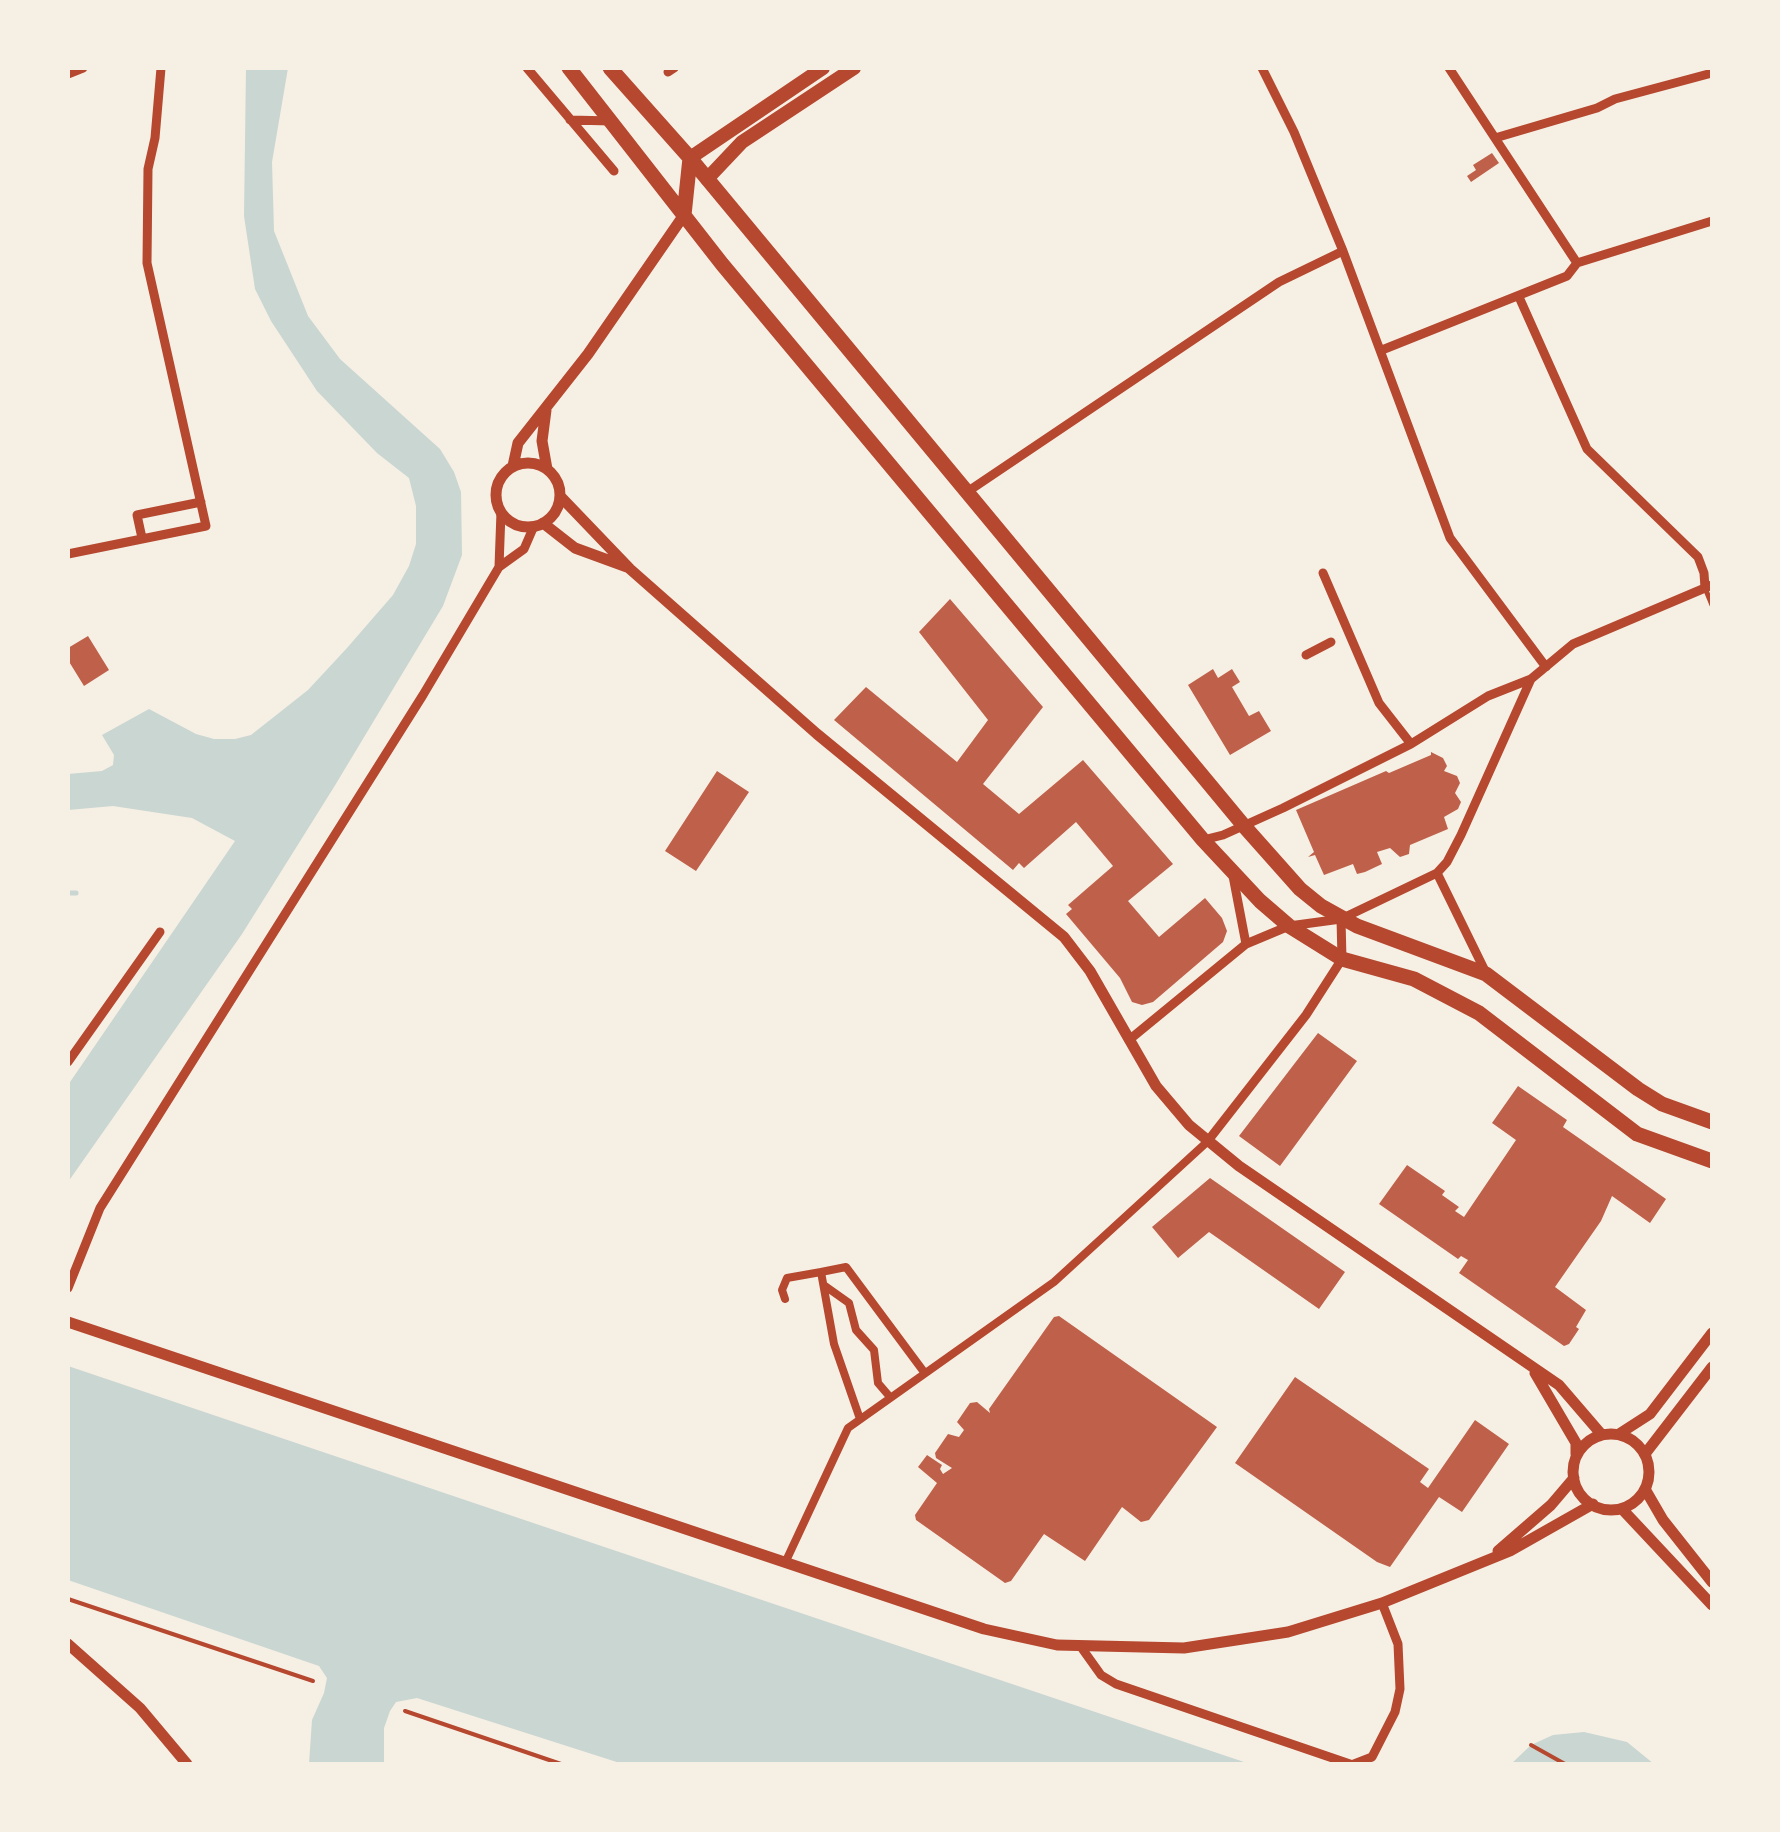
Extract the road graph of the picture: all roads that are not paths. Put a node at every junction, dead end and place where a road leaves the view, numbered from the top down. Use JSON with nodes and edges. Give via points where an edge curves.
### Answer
{"nodes":[{"id":1,"x":83,"y":68,"type":"edge"},
{"id":2,"x":160,"y":68,"type":"edge"},
{"id":3,"x":527,"y":68,"type":"edge"},
{"id":4,"x":570,"y":68,"type":"edge"},
{"id":5,"x":610,"y":68,"type":"edge"},
{"id":6,"x":822,"y":68,"type":"edge"},
{"id":7,"x":854,"y":68,"type":"edge"},
{"id":8,"x":1262,"y":68,"type":"edge"},
{"id":9,"x":1449,"y":68,"type":"edge"},
{"id":10,"x":68,"y":74,"type":"edge"},
{"id":11,"x":1712,"y":74,"type":"edge"},
{"id":12,"x":570,"y":120,"type":"junction"},
{"id":13,"x":612,"y":122,"type":"junction"},
{"id":14,"x":1494,"y":138,"type":"junction"},
{"id":15,"x":690,"y":158,"type":"junction"},
{"id":16,"x":614,"y":172,"type":"dead end"},
{"id":17,"x":707,"y":180,"type":"junction"},
{"id":18,"x":684,"y":216,"type":"junction"},
{"id":19,"x":1712,"y":221,"type":"edge"},
{"id":20,"x":1343,"y":252,"type":"junction"},
{"id":21,"x":1577,"y":263,"type":"junction"},
{"id":22,"x":1519,"y":296,"type":"junction"},
{"id":23,"x":1382,"y":350,"type":"junction"},
{"id":24,"x":546,"y":410,"type":"junction"},
{"id":25,"x":513,"y":466,"type":"junction"},
{"id":26,"x":547,"y":469,"type":"junction"},
{"id":27,"x":967,"y":492,"type":"junction"},
{"id":28,"x":560,"y":496,"type":"junction"},
{"id":29,"x":202,"y":502,"type":"junction"},
{"id":30,"x":501,"y":512,"type":"junction"},
{"id":31,"x":538,"y":525,"type":"junction"},
{"id":32,"x":142,"y":538,"type":"junction"},
{"id":33,"x":68,"y":554,"type":"edge"},
{"id":34,"x":498,"y":567,"type":"junction"},
{"id":35,"x":630,"y":569,"type":"junction"},
{"id":36,"x":1323,"y":573,"type":"dead end"},
{"id":37,"x":1709,"y":587,"type":"edge"},
{"id":38,"x":1712,"y":606,"type":"edge"},
{"id":39,"x":1331,"y":642,"type":"dead end"},
{"id":40,"x":1306,"y":655,"type":"dead end"},
{"id":41,"x":1546,"y":666,"type":"junction"},
{"id":42,"x":1531,"y":679,"type":"junction"},
{"id":43,"x":1410,"y":744,"type":"junction"},
{"id":44,"x":1244,"y":826,"type":"junction"},
{"id":45,"x":1202,"y":840,"type":"junction"},
{"id":46,"x":1437,"y":872,"type":"junction"},
{"id":47,"x":1233,"y":873,"type":"junction"},
{"id":48,"x":1341,"y":919,"type":"junction"},
{"id":49,"x":1289,"y":926,"type":"junction"},
{"id":50,"x":160,"y":932,"type":"dead end"},
{"id":51,"x":1246,"y":944,"type":"junction"},
{"id":52,"x":1342,"y":958,"type":"junction"},
{"id":53,"x":1486,"y":974,"type":"junction"},
{"id":54,"x":1129,"y":1040,"type":"junction"},
{"id":55,"x":68,"y":1062,"type":"edge"},
{"id":56,"x":1712,"y":1122,"type":"edge"},
{"id":57,"x":1207,"y":1142,"type":"junction"},
{"id":58,"x":1710,"y":1162,"type":"edge"},
{"id":59,"x":820,"y":1272,"type":"junction"},
{"id":60,"x":823,"y":1285,"type":"junction"},
{"id":61,"x":68,"y":1288,"type":"edge"},
{"id":62,"x":785,"y":1299,"type":"dead end"},
{"id":63,"x":68,"y":1322,"type":"edge"},
{"id":64,"x":1712,"y":1333,"type":"edge"},
{"id":65,"x":1712,"y":1367,"type":"edge"},
{"id":66,"x":1533,"y":1370,"type":"junction"},
{"id":67,"x":924,"y":1372,"type":"junction"},
{"id":68,"x":890,"y":1397,"type":"junction"},
{"id":69,"x":860,"y":1419,"type":"junction"},
{"id":70,"x":1619,"y":1434,"type":"junction"},
{"id":71,"x":1602,"y":1435,"type":"junction"},
{"id":72,"x":1645,"y":1454,"type":"junction"},
{"id":73,"x":1575,"y":1459,"type":"junction"},
{"id":74,"x":1574,"y":1478,"type":"junction"},
{"id":75,"x":1645,"y":1489,"type":"junction"},
{"id":76,"x":1593,"y":1504,"type":"junction"},
{"id":77,"x":1622,"y":1509,"type":"junction"},
{"id":78,"x":1490,"y":1557,"type":"junction"},
{"id":79,"x":786,"y":1563,"type":"junction"},
{"id":80,"x":1712,"y":1582,"type":"edge"},
{"id":81,"x":1382,"y":1603,"type":"junction"},
{"id":82,"x":1712,"y":1605,"type":"edge"},
{"id":83,"x":68,"y":1644,"type":"edge"},
{"id":84,"x":1081,"y":1647,"type":"junction"},
{"id":85,"x":187,"y":1764,"type":"edge"},
{"id":86,"x":1352,"y":1764,"type":"edge"}],
"edges":[{"from":1,"to":10,"type":"street"},
{"from":2,"to":29,"type":"street","via":[[148,169],[148,263]]},
{"from":3,"to":12,"type":"street"},
{"from":4,"to":13,"type":"main road"},
{"from":5,"to":15,"type":"main road"},
{"from":6,"to":15,"type":"main road"},
{"from":7,"to":17,"type":"main road","via":[[742,142]]},
{"from":8,"to":20,"type":"street"},
{"from":9,"to":14,"type":"street"},
{"from":11,"to":14,"type":"street"},
{"from":12,"to":13,"type":"street"},
{"from":12,"to":16,"type":"street"},
{"from":13,"to":18,"type":"main road"},
{"from":14,"to":21,"type":"street"},
{"from":15,"to":17,"type":"main road"},
{"from":15,"to":18,"type":"main road"},
{"from":17,"to":18,"type":"main road"},
{"from":17,"to":27,"type":"main road"},
{"from":18,"to":24,"type":"street"},
{"from":18,"to":45,"type":"main road"},
{"from":19,"to":21,"type":"street"},
{"from":20,"to":23,"type":"street"},
{"from":20,"to":27,"type":"street","via":[[1280,282]]},
{"from":21,"to":22,"type":"street","via":[[1567,276]]},
{"from":22,"to":23,"type":"street"},
{"from":22,"to":37,"type":"street","via":[[1587,448],[1698,557]]},
{"from":23,"to":41,"type":"street","via":[[1450,538]]},
{"from":24,"to":25,"type":"street","via":[[518,444]]},
{"from":24,"to":26,"type":"street"},
{"from":25,"to":26,"type":"street","via":[[527,462]]},
{"from":25,"to":30,"type":"street","via":[[498,486]]},
{"from":26,"to":28,"type":"street"},
{"from":27,"to":44,"type":"main road"},
{"from":28,"to":31,"type":"street","via":[[552,517]]},
{"from":28,"to":35,"type":"street"},
{"from":29,"to":32,"type":"street","via":[[206,526]]},
{"from":29,"to":32,"type":"street","via":[[137,515]]},
{"from":30,"to":31,"type":"street","via":[[515,524]]},
{"from":30,"to":34,"type":"street"},
{"from":31,"to":34,"type":"street","via":[[524,549]]},
{"from":31,"to":35,"type":"street"},
{"from":32,"to":33,"type":"street"},
{"from":34,"to":61,"type":"street","via":[[100,1208]]},
{"from":35,"to":54,"type":"street","via":[[1064,938]]},
{"from":36,"to":43,"type":"street","via":[[1380,703]]},
{"from":37,"to":38,"type":"lane"},
{"from":37,"to":41,"type":"street","via":[[1574,644]]},
{"from":39,"to":40,"type":"street"},
{"from":41,"to":42,"type":"street"},
{"from":42,"to":43,"type":"street","via":[[1488,696]]},
{"from":42,"to":46,"type":"street"},
{"from":43,"to":44,"type":"street"},
{"from":44,"to":45,"type":"street"},
{"from":44,"to":48,"type":"main road","via":[[1300,889]]},
{"from":45,"to":47,"type":"main road"},
{"from":46,"to":48,"type":"street"},
{"from":46,"to":53,"type":"street"},
{"from":47,"to":49,"type":"main road"},
{"from":47,"to":51,"type":"street"},
{"from":48,"to":49,"type":"street"},
{"from":48,"to":52,"type":"street"},
{"from":48,"to":53,"type":"main road"},
{"from":49,"to":51,"type":"street"},
{"from":49,"to":52,"type":"main road"},
{"from":50,"to":55,"type":"street"},
{"from":51,"to":54,"type":"street"},
{"from":52,"to":57,"type":"street"},
{"from":52,"to":58,"type":"main road","via":[[1440,990],[1637,1134]]},
{"from":53,"to":56,"type":"main road","via":[[1638,1089]]},
{"from":54,"to":57,"type":"street","via":[[1172,1108]]},
{"from":57,"to":66,"type":"street"},
{"from":57,"to":67,"type":"street","via":[[1054,1282]]},
{"from":59,"to":60,"type":"street"},
{"from":59,"to":62,"type":"street","via":[[787,1278]]},
{"from":59,"to":67,"type":"street","via":[[846,1267]]},
{"from":60,"to":68,"type":"street","via":[[849,1303],[856,1330],[874,1350],[878,1383]]},
{"from":60,"to":69,"type":"street","via":[[834,1344]]},
{"from":63,"to":79,"type":"street"},
{"from":64,"to":70,"type":"street","via":[[1650,1414]]},
{"from":65,"to":72,"type":"street"},
{"from":66,"to":71,"type":"street","via":[[1559,1385]]},
{"from":66,"to":73,"type":"street","via":[[1576,1443]]},
{"from":67,"to":68,"type":"street"},
{"from":68,"to":69,"type":"street"},
{"from":69,"to":79,"type":"street","via":[[842,1437]]},
{"from":70,"to":71,"type":"street"},
{"from":70,"to":72,"type":"street"},
{"from":71,"to":73,"type":"street"},
{"from":72,"to":75,"type":"street"},
{"from":73,"to":74,"type":"street"},
{"from":74,"to":76,"type":"street"},
{"from":74,"to":78,"type":"street"},
{"from":75,"to":77,"type":"street"},
{"from":75,"to":80,"type":"street"},
{"from":76,"to":77,"type":"street"},
{"from":76,"to":78,"type":"street"},
{"from":77,"to":82,"type":"street"},
{"from":78,"to":81,"type":"street"},
{"from":79,"to":84,"type":"street","via":[[984,1630]]},
{"from":81,"to":84,"type":"street","via":[[1230,1644]]},
{"from":81,"to":86,"type":"street","via":[[1398,1644],[1400,1690],[1372,1757]]},
{"from":83,"to":85,"type":"street","via":[[140,1708]]},
{"from":84,"to":86,"type":"street","via":[[1116,1684]]}]}
